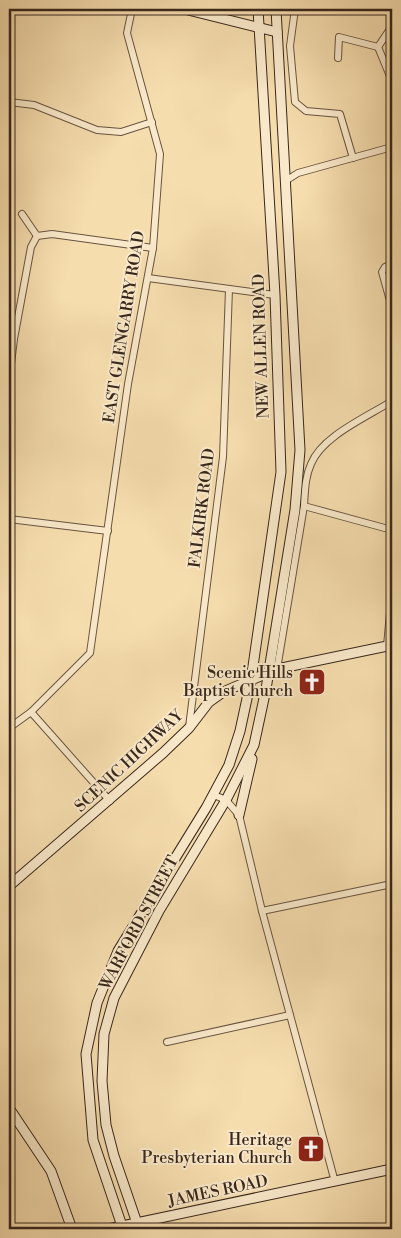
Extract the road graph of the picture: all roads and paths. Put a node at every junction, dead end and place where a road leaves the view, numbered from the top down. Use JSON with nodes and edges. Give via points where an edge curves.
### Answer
{"nodes":[{"id":1,"x":132,"y":9,"type":"edge"},
{"id":2,"x":184,"y":9,"type":"edge"},
{"id":3,"x":258,"y":9,"type":"edge"},
{"id":4,"x":276,"y":9,"type":"edge"},
{"id":5,"x":295,"y":9,"type":"edge"},
{"id":6,"x":392,"y":26,"type":"edge"},
{"id":7,"x":259,"y":27,"type":"junction"},
{"id":8,"x":277,"y":32,"type":"junction"},
{"id":9,"x":378,"y":48,"type":"junction"},
{"id":10,"x":338,"y":58,"type":"dead end"},
{"id":11,"x":392,"y":81,"type":"edge"},
{"id":12,"x":9,"y":102,"type":"edge"},
{"id":13,"x":152,"y":122,"type":"junction"},
{"id":14,"x":392,"y":147,"type":"edge"},
{"id":15,"x":353,"y":158,"type":"junction"},
{"id":16,"x":287,"y":180,"type":"junction"},
{"id":17,"x":22,"y":214,"type":"dead end"},
{"id":18,"x":37,"y":236,"type":"junction"},
{"id":19,"x":153,"y":248,"type":"junction"},
{"id":20,"x":392,"y":264,"type":"edge"},
{"id":21,"x":148,"y":278,"type":"junction"},
{"id":22,"x":229,"y":289,"type":"junction"},
{"id":23,"x":275,"y":295,"type":"junction"},
{"id":24,"x":392,"y":308,"type":"edge"},
{"id":25,"x":9,"y":380,"type":"edge"},
{"id":26,"x":392,"y":401,"type":"edge"},
{"id":27,"x":304,"y":506,"type":"junction"},
{"id":28,"x":9,"y":519,"type":"edge"},
{"id":29,"x":392,"y":530,"type":"edge"},
{"id":30,"x":108,"y":531,"type":"junction"},
{"id":31,"x":392,"y":590,"type":"edge"},
{"id":32,"x":390,"y":646,"type":"edge"},
{"id":33,"x":273,"y":671,"type":"junction"},
{"id":34,"x":251,"y":680,"type":"junction"},
{"id":35,"x":31,"y":712,"type":"junction"},
{"id":36,"x":9,"y":728,"type":"edge"},
{"id":37,"x":189,"y":728,"type":"junction"},
{"id":38,"x":254,"y":745,"type":"junction"},
{"id":39,"x":214,"y":795,"type":"junction"},
{"id":40,"x":226,"y":800,"type":"junction"},
{"id":41,"x":110,"y":801,"type":"junction"},
{"id":42,"x":239,"y":815,"type":"junction"},
{"id":43,"x":392,"y":884,"type":"edge"},
{"id":44,"x":9,"y":886,"type":"edge"},
{"id":45,"x":262,"y":911,"type":"junction"},
{"id":46,"x":290,"y":1015,"type":"junction"},
{"id":47,"x":167,"y":1042,"type":"dead end"},
{"id":48,"x":9,"y":1108,"type":"edge"},
{"id":49,"x":392,"y":1169,"type":"edge"},
{"id":50,"x":335,"y":1182,"type":"junction"},
{"id":51,"x":137,"y":1226,"type":"edge"},
{"id":52,"x":122,"y":1228,"type":"edge"},
{"id":53,"x":72,"y":1229,"type":"edge"},
{"id":54,"x":108,"y":1229,"type":"edge"}],
"edges":[{"from":1,"to":13,"type":"street","name":"EAST GLENGARRY ROAD","via":[[127,33]]},
{"from":2,"to":7,"type":"main road"},
{"from":3,"to":7,"type":"main road","name":"NEW ALLEN ROAD"},
{"from":4,"to":8,"type":"main road","name":"NEW ALLEN ROAD"},
{"from":5,"to":15,"type":"street","via":[[290,46],[295,102],[306,111],[340,114]]},
{"from":6,"to":9,"type":"street"},
{"from":7,"to":8,"type":"main road"},
{"from":7,"to":23,"type":"main road","name":"NEW ALLEN ROAD"},
{"from":8,"to":16,"type":"main road","name":"NEW ALLEN ROAD"},
{"from":9,"to":10,"type":"street","via":[[339,37]]},
{"from":9,"to":11,"type":"street"},
{"from":12,"to":13,"type":"street","via":[[34,105],[97,130],[121,132]]},
{"from":13,"to":19,"type":"street","name":"EAST GLENGARRY ROAD","via":[[160,154]]},
{"from":14,"to":15,"type":"street"},
{"from":15,"to":16,"type":"street","via":[[298,173]]},
{"from":16,"to":33,"type":"main road","name":"NEW ALLEN ROAD","via":[[300,450]]},
{"from":17,"to":18,"type":"street"},
{"from":18,"to":19,"type":"street","via":[[52,234]]},
{"from":18,"to":25,"type":"street","via":[[31,247]]},
{"from":19,"to":21,"type":"street","name":"EAST GLENGARRY ROAD"},
{"from":20,"to":24,"type":"street","via":[[385,266],[382,272]]},
{"from":21,"to":22,"type":"street"},
{"from":21,"to":30,"type":"street","name":"EAST GLENGARRY ROAD","via":[[128,384]]},
{"from":22,"to":23,"type":"street"},
{"from":22,"to":37,"type":"street","name":"FALKIRK ROAD","via":[[223,457]]},
{"from":23,"to":34,"type":"main road","name":"NEW ALLEN ROAD","via":[[281,472]]},
{"from":26,"to":27,"type":"street","via":[[327,441],[311,463]]},
{"from":27,"to":29,"type":"street"},
{"from":27,"to":33,"type":"street"},
{"from":28,"to":30,"type":"street"},
{"from":30,"to":35,"type":"street","name":"EAST GLENGARRY ROAD","via":[[90,653]]},
{"from":31,"to":32,"type":"street"},
{"from":32,"to":33,"type":"main road","name":"SCENIC HIGHWAY"},
{"from":33,"to":34,"type":"main road","name":"SCENIC HIGHWAY"},
{"from":33,"to":38,"type":"main road","name":"WARFORD STREET"},
{"from":34,"to":37,"type":"main road","name":"SCENIC HIGHWAY","via":[[209,702]]},
{"from":34,"to":39,"type":"main road","name":"WARFORD STREET","via":[[240,731],[229,765]]},
{"from":35,"to":36,"type":"street"},
{"from":35,"to":41,"type":"street"},
{"from":37,"to":41,"type":"main road","name":"SCENIC HIGHWAY"},
{"from":38,"to":40,"type":"main road","name":"WARFORD STREET"},
{"from":38,"to":42,"type":"main road"},
{"from":39,"to":40,"type":"street"},
{"from":39,"to":52,"type":"main road","name":"WARFORD STREET","via":[[118,950],[97,1003],[86,1054],[93,1140]]},
{"from":40,"to":42,"type":"street"},
{"from":40,"to":51,"type":"main road","name":"WARFORD STREET","via":[[159,911],[114,998],[104,1034],[102,1081],[106,1125]]},
{"from":41,"to":44,"type":"main road","name":"SCENIC HIGHWAY"},
{"from":42,"to":45,"type":"street"},
{"from":43,"to":45,"type":"street"},
{"from":45,"to":46,"type":"street"},
{"from":46,"to":47,"type":"street"},
{"from":46,"to":50,"type":"street"},
{"from":48,"to":53,"type":"main road","via":[[51,1171]]},
{"from":49,"to":50,"type":"main road","name":"JAMES ROAD"},
{"from":50,"to":51,"type":"main road","name":"JAMES ROAD"},
{"from":51,"to":52,"type":"main road","name":"JAMES ROAD"},
{"from":52,"to":54,"type":"main road","name":"JAMES ROAD"}]}
